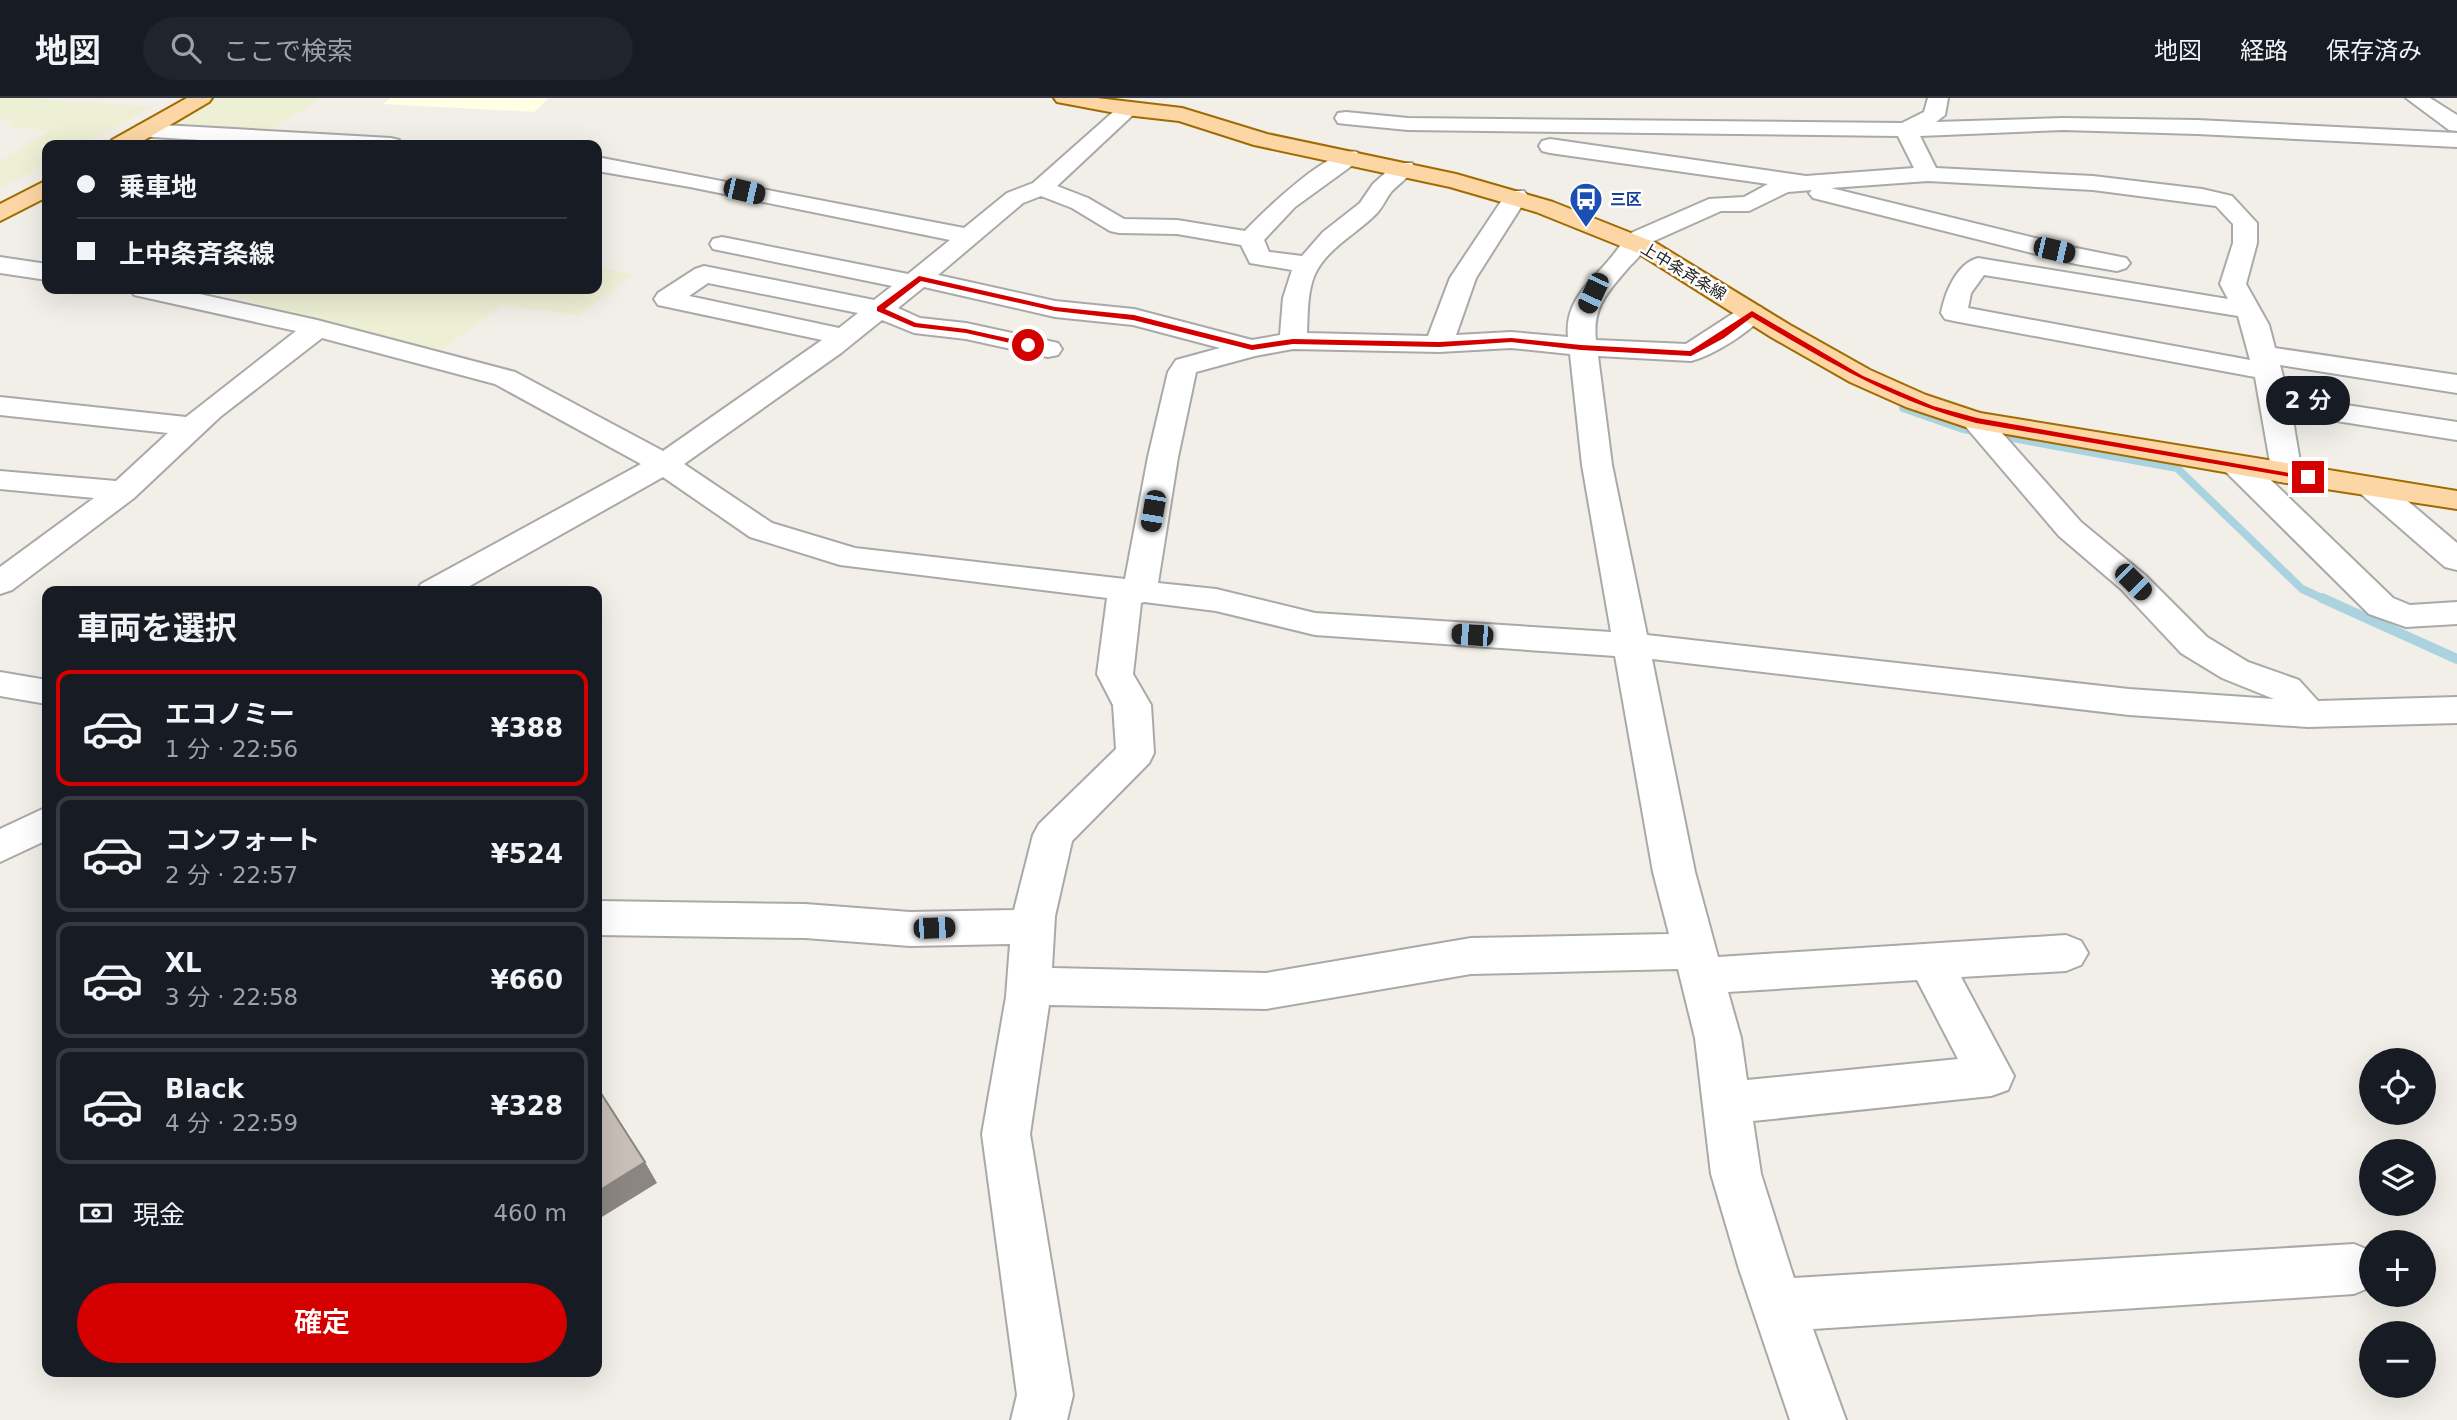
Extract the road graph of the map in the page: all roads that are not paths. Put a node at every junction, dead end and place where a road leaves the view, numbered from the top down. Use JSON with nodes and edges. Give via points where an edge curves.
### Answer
{"nodes":[{"id":1,"x":202,"y":98,"type":"edge"},
{"id":2,"x":1064,"y":98,"type":"edge"},
{"id":3,"x":1358,"y":98,"type":"edge"},
{"id":4,"x":1938,"y":98,"type":"edge"},
{"id":5,"x":2416,"y":98,"type":"edge"},
{"id":6,"x":1128,"y":109,"type":"junction"},
{"id":7,"x":1346,"y":118,"type":"junction"},
{"id":8,"x":2457,"y":125,"type":"edge"},
{"id":9,"x":1906,"y":130,"type":"junction"},
{"id":10,"x":145,"y":131,"type":"junction"},
{"id":11,"x":129,"y":140,"type":"edge"},
{"id":12,"x":303,"y":140,"type":"edge"},
{"id":13,"x":2457,"y":141,"type":"edge"},
{"id":14,"x":1550,"y":146,"type":"dead end"},
{"id":15,"x":1320,"y":151,"type":"junction"},
{"id":16,"x":1349,"y":157,"type":"junction"},
{"id":17,"x":602,"y":165,"type":"edge"},
{"id":18,"x":1404,"y":168,"type":"junction"},
{"id":19,"x":1927,"y":174,"type":"junction"},
{"id":20,"x":1817,"y":184,"type":"junction"},
{"id":21,"x":1783,"y":186,"type":"junction"},
{"id":22,"x":1041,"y":188,"type":"junction"},
{"id":23,"x":42,"y":190,"type":"edge"},
{"id":24,"x":1516,"y":196,"type":"junction"},
{"id":25,"x":0,"y":214,"type":"edge"},
{"id":26,"x":1988,"y":234,"type":"junction"},
{"id":27,"x":969,"y":236,"type":"junction"},
{"id":28,"x":1251,"y":239,"type":"junction"},
{"id":29,"x":1633,"y":241,"type":"junction"},
{"id":30,"x":722,"y":244,"type":"dead end"},
{"id":31,"x":1308,"y":264,"type":"junction"},
{"id":32,"x":0,"y":265,"type":"edge"},
{"id":33,"x":1978,"y":266,"type":"junction"},
{"id":34,"x":2141,"y":267,"type":"dead end"},
{"id":35,"x":42,"y":271,"type":"edge"},
{"id":36,"x":2206,"y":279,"type":"dead end"},
{"id":37,"x":917,"y":281,"type":"junction"},
{"id":38,"x":2233,"y":284,"type":"junction"},
{"id":39,"x":166,"y":294,"type":"edge"},
{"id":40,"x":880,"y":309,"type":"junction"},
{"id":41,"x":2247,"y":310,"type":"junction"},
{"id":42,"x":1752,"y":313,"type":"junction"},
{"id":43,"x":317,"y":328,"type":"junction"},
{"id":44,"x":844,"y":337,"type":"junction"},
{"id":45,"x":1293,"y":341,"type":"junction"},
{"id":46,"x":1439,"y":344,"type":"junction"},
{"id":47,"x":1581,"y":347,"type":"junction"},
{"id":48,"x":1252,"y":348,"type":"junction"},
{"id":49,"x":1048,"y":349,"type":"dead end"},
{"id":50,"x":2265,"y":362,"type":"junction"},
{"id":51,"x":2457,"y":384,"type":"edge"},
{"id":52,"x":2275,"y":402,"type":"junction"},
{"id":53,"x":0,"y":406,"type":"edge"},
{"id":54,"x":1976,"y":421,"type":"junction"},
{"id":55,"x":192,"y":427,"type":"junction"},
{"id":56,"x":2457,"y":431,"type":"edge"},
{"id":57,"x":664,"y":464,"type":"junction"},
{"id":58,"x":2237,"y":465,"type":"junction"},
{"id":59,"x":2287,"y":474,"type":"junction"},
{"id":60,"x":0,"y":480,"type":"edge"},
{"id":61,"x":2372,"y":487,"type":"junction"},
{"id":62,"x":123,"y":491,"type":"junction"},
{"id":63,"x":2457,"y":500,"type":"edge"},
{"id":64,"x":2457,"y":560,"type":"edge"},
{"id":65,"x":0,"y":583,"type":"edge"},
{"id":66,"x":444,"y":586,"type":"edge"},
{"id":67,"x":1132,"y":592,"type":"junction"},
{"id":68,"x":2457,"y":613,"type":"edge"},
{"id":69,"x":1629,"y":645,"type":"junction"},
{"id":70,"x":0,"y":684,"type":"edge"},
{"id":71,"x":42,"y":691,"type":"edge"},
{"id":72,"x":2457,"y":710,"type":"edge"},
{"id":73,"x":2308,"y":714,"type":"junction"},
{"id":74,"x":42,"y":825,"type":"edge"},
{"id":75,"x":0,"y":847,"type":"edge"},
{"id":76,"x":602,"y":918,"type":"edge"},
{"id":77,"x":1034,"y":926,"type":"junction"},
{"id":78,"x":2066,"y":953,"type":"dead end"},
{"id":79,"x":1929,"y":961,"type":"junction"},
{"id":80,"x":1698,"y":963,"type":"junction"},
{"id":81,"x":1028,"y":986,"type":"junction"},
{"id":82,"x":1727,"y":1103,"type":"junction"},
{"id":83,"x":2354,"y":1269,"type":"dead end"},
{"id":84,"x":1777,"y":1305,"type":"junction"},
{"id":85,"x":1039,"y":1420,"type":"edge"},
{"id":86,"x":1818,"y":1420,"type":"edge"}],
"edges":[{"from":1,"to":10,"type":"main road"},
{"from":2,"to":6,"type":"main road","name":"上中条斉条線"},
{"from":3,"to":7,"type":"street"},
{"from":4,"to":9,"type":"street","via":[[1934,115]]},
{"from":5,"to":8,"type":"street"},
{"from":6,"to":15,"type":"main road","name":"上中条斉条線","via":[[1168,112],[1246,137]]},
{"from":6,"to":22,"type":"street"},
{"from":7,"to":9,"type":"street","via":[[1408,124],[1738,117]]},
{"from":7,"to":15,"type":"street"},
{"from":9,"to":13,"type":"street","via":[[2197,127]]},
{"from":9,"to":19,"type":"street"},
{"from":10,"to":11,"type":"main road"},
{"from":10,"to":12,"type":"street"},
{"from":14,"to":20,"type":"street"},
{"from":15,"to":16,"type":"main road","name":"上中条斉条線"},
{"from":16,"to":18,"type":"main road","name":"上中条斉条線"},
{"from":16,"to":28,"type":"street","via":[[1287,202]]},
{"from":17,"to":27,"type":"street"},
{"from":18,"to":24,"type":"main road","name":"上中条斉条線"},
{"from":18,"to":31,"type":"street","via":[[1369,208],[1332,237]]},
{"from":19,"to":20,"type":"street"},
{"from":19,"to":38,"type":"street","via":[[2093,183],[2224,201],[2245,223],[2245,243]]},
{"from":20,"to":21,"type":"street"},
{"from":21,"to":26,"type":"street"},
{"from":21,"to":29,"type":"street","via":[[1749,204],[1717,204]]},
{"from":22,"to":27,"type":"street","via":[[1016,198]]},
{"from":22,"to":28,"type":"street","via":[[1080,203],[1119,226],[1177,227]]},
{"from":23,"to":25,"type":"main road"},
{"from":24,"to":29,"type":"main road","name":"上中条斉条線"},
{"from":24,"to":46,"type":"street","via":[[1463,278]]},
{"from":26,"to":33,"type":"street","via":[[1966,262]]},
{"from":26,"to":34,"type":"street"},
{"from":27,"to":37,"type":"street"},
{"from":28,"to":31,"type":"street","via":[[1259,258]]},
{"from":29,"to":42,"type":"main road","name":"上中条斉条線"},
{"from":29,"to":47,"type":"street","via":[[1632,249],[1593,293],[1580,321]]},
{"from":30,"to":37,"type":"street"},
{"from":31,"to":45,"type":"street","via":[[1296,298]]},
{"from":32,"to":35,"type":"street"},
{"from":33,"to":41,"type":"street"},
{"from":33,"to":50,"type":"street","via":[[1958,292],[1954,313]]},
{"from":36,"to":38,"type":"street"},
{"from":37,"to":40,"type":"street"},
{"from":37,"to":48,"type":"street","via":[[1055,309],[1134,317]]},
{"from":38,"to":41,"type":"street"},
{"from":39,"to":43,"type":"street"},
{"from":40,"to":44,"type":"street"},
{"from":40,"to":44,"type":"street","via":[[704,274],[667,299]]},
{"from":40,"to":49,"type":"street","via":[[914,325]]},
{"from":41,"to":50,"type":"street","via":[[2256,325]]},
{"from":42,"to":47,"type":"street","via":[[1691,353]]},
{"from":42,"to":54,"type":"main road","name":"上中条斉条線","via":[[1885,390]]},
{"from":43,"to":55,"type":"street"},
{"from":43,"to":57,"type":"street","via":[[505,379]]},
{"from":44,"to":57,"type":"street"},
{"from":45,"to":46,"type":"street"},
{"from":45,"to":48,"type":"street"},
{"from":46,"to":47,"type":"street","via":[[1511,340]]},
{"from":47,"to":69,"type":"street"},
{"from":48,"to":67,"type":"street","via":[[1186,366],[1182,372]]},
{"from":50,"to":51,"type":"street"},
{"from":50,"to":52,"type":"street"},
{"from":52,"to":56,"type":"street"},
{"from":52,"to":59,"type":"street"},
{"from":53,"to":55,"type":"street"},
{"from":54,"to":58,"type":"main road","name":"上中条斉条線"},
{"from":54,"to":73,"type":"street","via":[[2070,529],[2133,582],[2193,645],[2235,670],[2286,689]]},
{"from":55,"to":62,"type":"street"},
{"from":57,"to":66,"type":"street"},
{"from":57,"to":67,"type":"street","via":[[761,530],[852,558]]},
{"from":58,"to":59,"type":"main road","name":"上中条斉条線"},
{"from":58,"to":68,"type":"street","via":[[2381,606],[2406,617]]},
{"from":59,"to":61,"type":"main road","name":"上中条斉条線"},
{"from":60,"to":62,"type":"street"},
{"from":61,"to":63,"type":"main road","name":"上中条斉条線"},
{"from":61,"to":64,"type":"street"},
{"from":62,"to":65,"type":"street"},
{"from":67,"to":69,"type":"street","via":[[1216,600],[1315,624]]},
{"from":67,"to":77,"type":"street","via":[[1115,674],[1132,705],[1135,753],[1053,835]]},
{"from":69,"to":73,"type":"street","via":[[2129,702]]},
{"from":69,"to":80,"type":"street","via":[[1674,872]]},
{"from":70,"to":71,"type":"street"},
{"from":72,"to":73,"type":"street"},
{"from":74,"to":75,"type":"street"},
{"from":76,"to":77,"type":"street","via":[[805,921],[910,929]]},
{"from":77,"to":81,"type":"street"},
{"from":78,"to":79,"type":"street"},
{"from":79,"to":80,"type":"street"},
{"from":79,"to":82,"type":"street","via":[[1991,1076]]},
{"from":80,"to":81,"type":"street","via":[[1471,956],[1266,991]]},
{"from":80,"to":82,"type":"street","via":[[1718,1038]]},
{"from":81,"to":85,"type":"street","via":[[1006,1134],[1045,1395]]},
{"from":82,"to":84,"type":"street","via":[[1735,1174]]},
{"from":83,"to":84,"type":"street"},
{"from":84,"to":86,"type":"street"}]}
